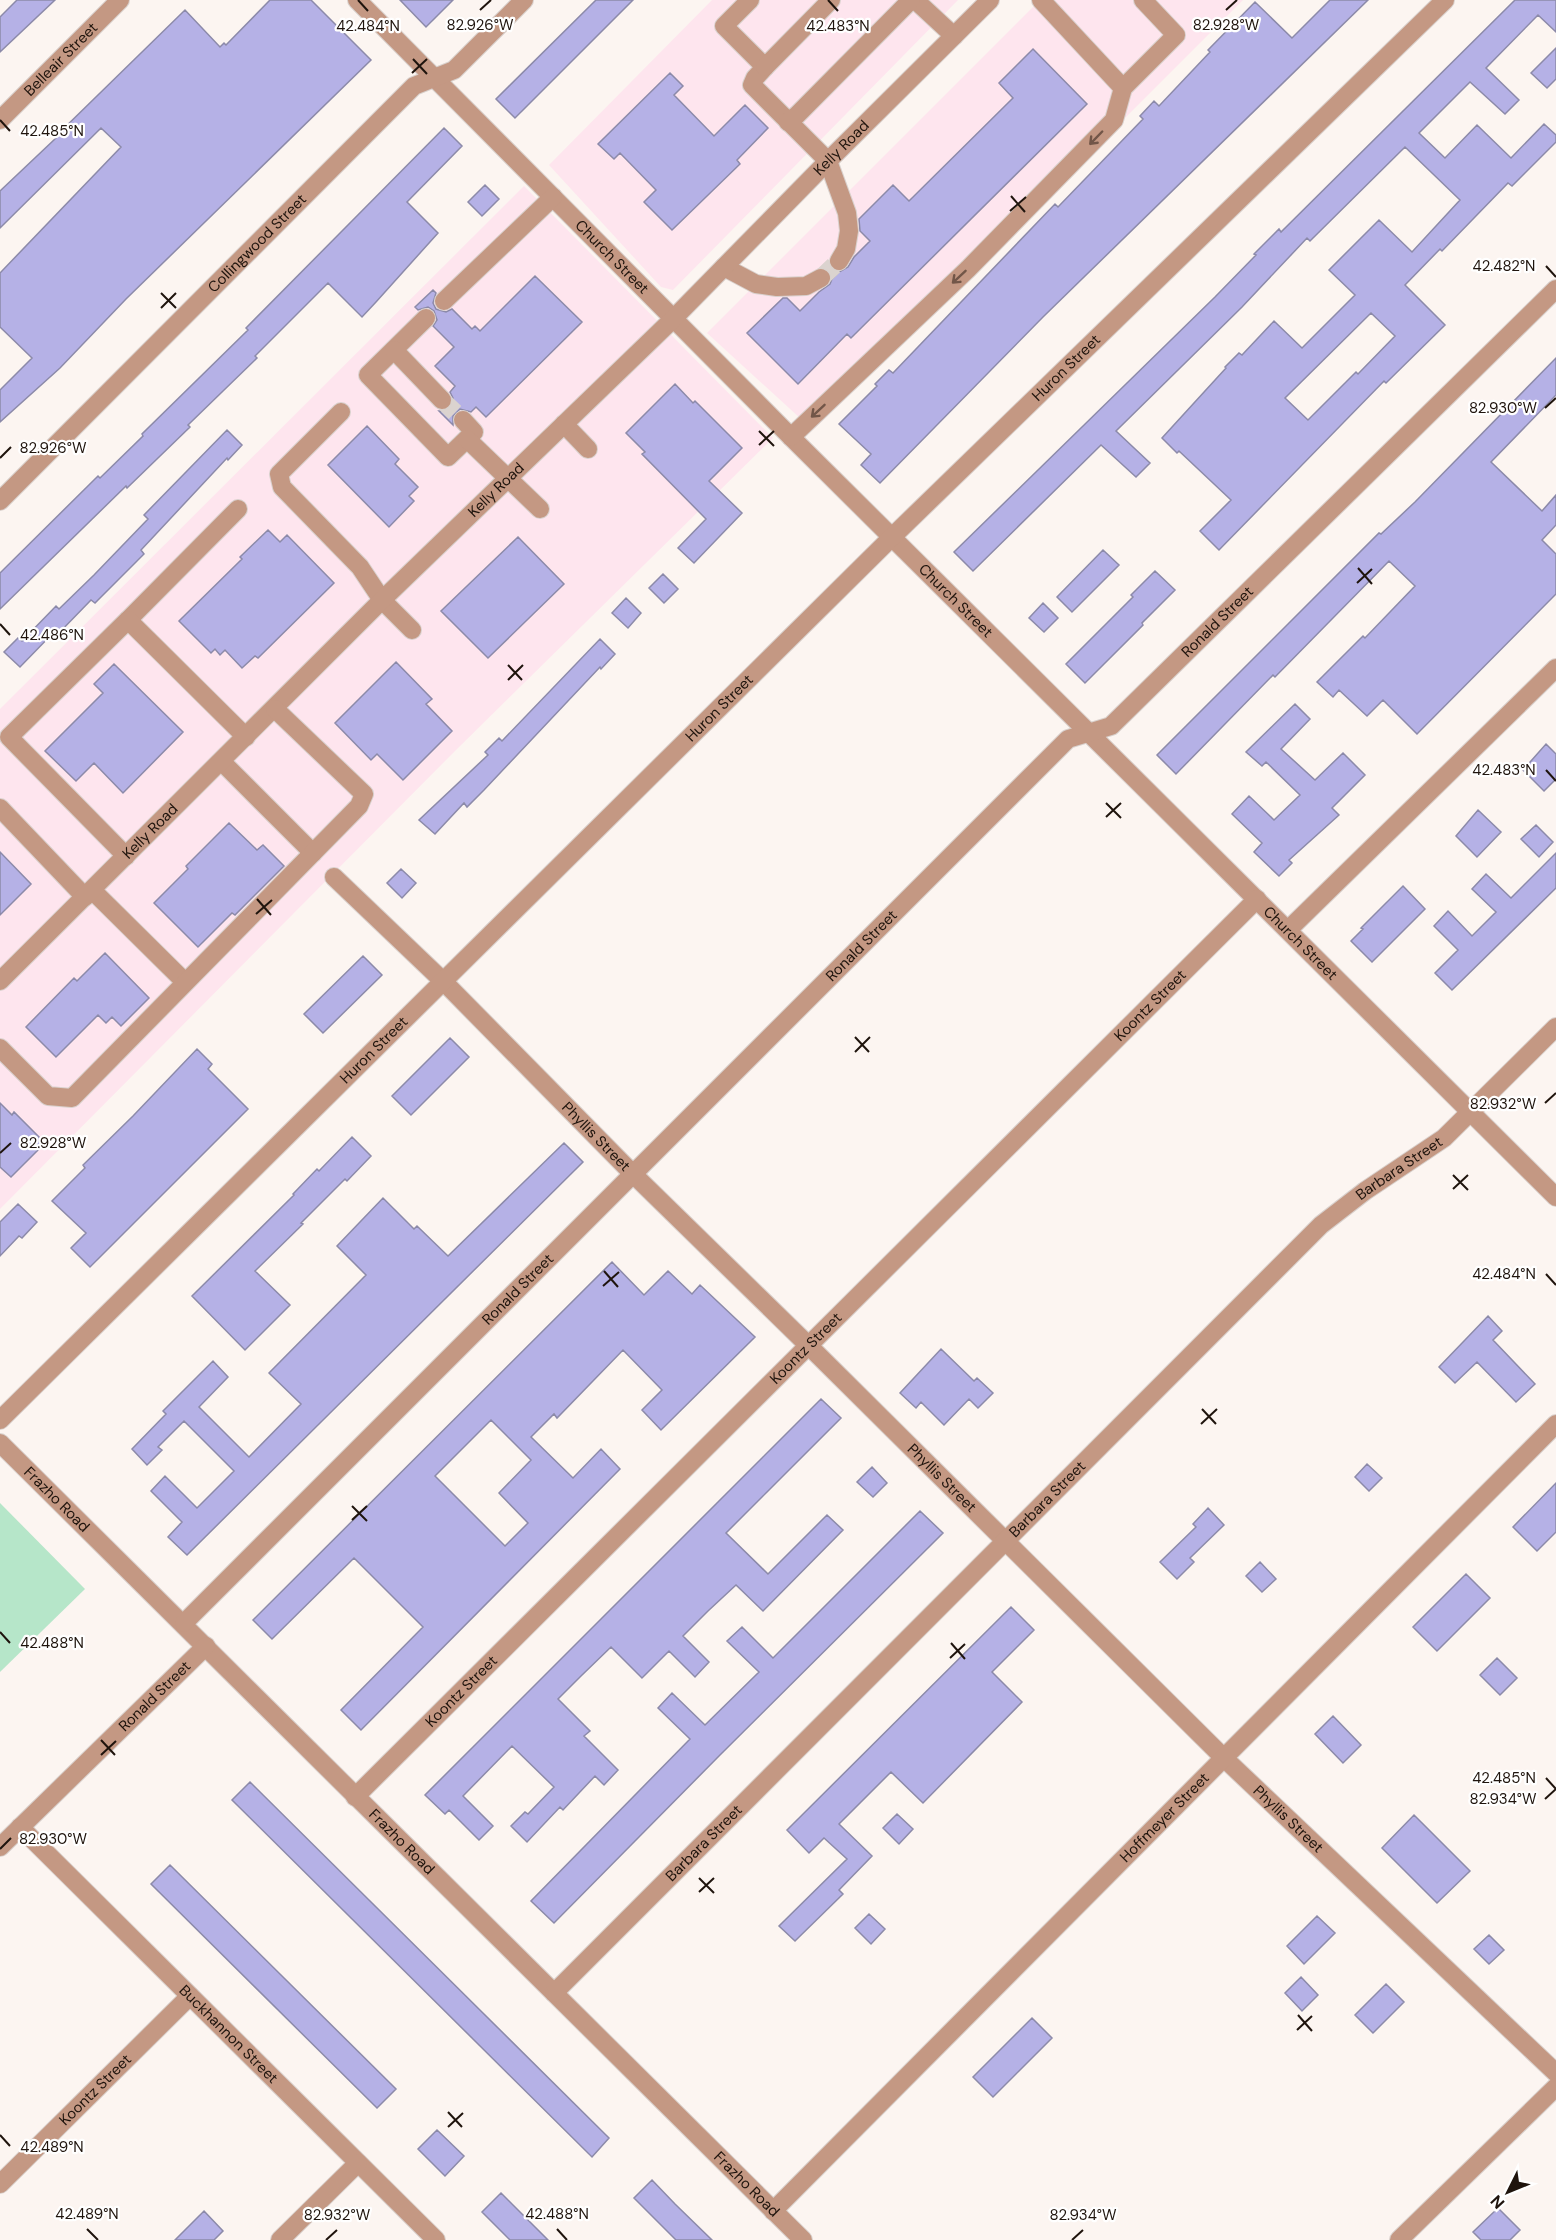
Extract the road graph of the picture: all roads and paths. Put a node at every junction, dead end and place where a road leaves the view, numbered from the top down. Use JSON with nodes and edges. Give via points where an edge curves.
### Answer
{"nodes":[{"id":1,"x":120,"y":0,"type":"edge"},
{"id":2,"x":357,"y":0,"type":"edge"},
{"id":3,"x":524,"y":0,"type":"edge"},
{"id":4,"x":750,"y":0,"type":"edge"},
{"id":5,"x":831,"y":0,"type":"edge"},
{"id":6,"x":913,"y":0,"type":"edge"},
{"id":7,"x":990,"y":0,"type":"edge"},
{"id":8,"x":1143,"y":0,"type":"edge"},
{"id":9,"x":1444,"y":0,"type":"edge"},
{"id":10,"x":1047,"y":2,"type":"edge"},
{"id":11,"x":954,"y":36,"type":"junction"},
{"id":12,"x":765,"y":67,"type":"junction"},
{"id":13,"x":434,"y":79,"type":"junction"},
{"id":14,"x":1123,"y":88,"type":"junction"},
{"id":15,"x":0,"y":120,"type":"edge"},
{"id":16,"x":788,"y":122,"type":"junction"},
{"id":17,"x":828,"y":161,"type":"junction"},
{"id":18,"x":553,"y":197,"type":"junction"},
{"id":19,"x":839,"y":261,"type":"tunnel mouth"},
{"id":20,"x":724,"y":267,"type":"junction"},
{"id":21,"x":821,"y":278,"type":"tunnel mouth"},
{"id":22,"x":1556,"y":289,"type":"edge"},
{"id":23,"x":444,"y":301,"type":"dead end"},
{"id":24,"x":426,"y":318,"type":"dead end"},
{"id":25,"x":674,"y":319,"type":"junction"},
{"id":26,"x":394,"y":350,"type":"junction"},
{"id":27,"x":442,"y":399,"type":"tunnel mouth"},
{"id":28,"x":341,"y":412,"type":"dead end"},
{"id":29,"x":462,"y":420,"type":"tunnel mouth"},
{"id":30,"x":564,"y":424,"type":"junction"},
{"id":31,"x":791,"y":437,"type":"junction"},
{"id":32,"x":467,"y":439,"type":"junction"},
{"id":33,"x":588,"y":449,"type":"dead end"},
{"id":34,"x":509,"y":477,"type":"junction"},
{"id":35,"x":0,"y":501,"type":"edge"},
{"id":36,"x":238,"y":509,"type":"dead end"},
{"id":37,"x":540,"y":509,"type":"dead end"},
{"id":38,"x":892,"y":537,"type":"junction"},
{"id":39,"x":382,"y":600,"type":"junction"},
{"id":40,"x":128,"y":620,"type":"junction"},
{"id":41,"x":412,"y":630,"type":"dead end"},
{"id":42,"x":1556,"y":668,"type":"edge"},
{"id":43,"x":275,"y":709,"type":"junction"},
{"id":44,"x":1090,"y":732,"type":"junction"},
{"id":45,"x":246,"y":738,"type":"junction"},
{"id":46,"x":5,"y":742,"type":"edge"},
{"id":47,"x":222,"y":762,"type":"junction"},
{"id":48,"x":0,"y":808,"type":"edge"},
{"id":49,"x":313,"y":854,"type":"junction"},
{"id":50,"x":126,"y":856,"type":"junction"},
{"id":51,"x":334,"y":877,"type":"dead end"},
{"id":52,"x":89,"y":893,"type":"junction"},
{"id":53,"x":1257,"y":899,"type":"junction"},
{"id":54,"x":1288,"y":930,"type":"junction"},
{"id":55,"x":1,"y":977,"type":"edge"},
{"id":56,"x":185,"y":982,"type":"junction"},
{"id":57,"x":444,"y":982,"type":"junction"},
{"id":58,"x":1556,"y":1027,"type":"edge"},
{"id":59,"x":0,"y":1048,"type":"edge"},
{"id":60,"x":1471,"y":1112,"type":"junction"},
{"id":61,"x":633,"y":1174,"type":"junction"},
{"id":62,"x":1556,"y":1197,"type":"edge"},
{"id":63,"x":809,"y":1346,"type":"junction"},
{"id":64,"x":0,"y":1420,"type":"edge"},
{"id":65,"x":1556,"y":1424,"type":"edge"},
{"id":66,"x":0,"y":1443,"type":"edge"},
{"id":67,"x":1005,"y":1542,"type":"junction"},
{"id":68,"x":184,"y":1623,"type":"junction"},
{"id":69,"x":206,"y":1646,"type":"junction"},
{"id":70,"x":1225,"y":1759,"type":"junction"},
{"id":71,"x":355,"y":1797,"type":"junction"},
{"id":72,"x":20,"y":1827,"type":"junction"},
{"id":73,"x":0,"y":1847,"type":"edge"},
{"id":74,"x":554,"y":1993,"type":"junction"},
{"id":75,"x":190,"y":1996,"type":"junction"},
{"id":76,"x":1556,"y":2073,"type":"edge"},
{"id":77,"x":1556,"y":2087,"type":"edge"},
{"id":78,"x":358,"y":2163,"type":"junction"},
{"id":79,"x":0,"y":2184,"type":"edge"},
{"id":80,"x":773,"y":2211,"type":"junction"},
{"id":81,"x":280,"y":2240,"type":"edge"},
{"id":82,"x":436,"y":2240,"type":"edge"},
{"id":83,"x":803,"y":2240,"type":"edge"},
{"id":84,"x":1399,"y":2240,"type":"edge"}],
"edges":[{"from":1,"to":15,"type":"street","name":"Belleair Street"},
{"from":2,"to":13,"type":"street","name":"Church Street"},
{"from":3,"to":13,"type":"street","name":"Collingwood Street","via":[[454,70]]},
{"from":4,"to":12,"type":"street","via":[[724,26]]},
{"from":5,"to":12,"type":"street"},
{"from":6,"to":11,"type":"street"},
{"from":6,"to":16,"type":"street"},
{"from":7,"to":11,"type":"street","name":"Kelly Road"},
{"from":8,"to":14,"type":"street","via":[[1176,35]]},
{"from":9,"to":38,"type":"street","name":"Huron Street"},
{"from":10,"to":14,"type":"street"},
{"from":11,"to":17,"type":"street","name":"Kelly Road"},
{"from":12,"to":16,"type":"street","via":[[752,85]]},
{"from":13,"to":18,"type":"street","name":"Church Street"},
{"from":13,"to":35,"type":"street","name":"Collingwood Street","via":[[414,86]]},
{"from":14,"to":31,"type":"street","one_way":true,"via":[[1113,120],[969,269]]},
{"from":16,"to":17,"type":"street"},
{"from":17,"to":19,"type":"street","via":[[847,213],[849,231]]},
{"from":17,"to":20,"type":"street","name":"Kelly Road"},
{"from":18,"to":23,"type":"street"},
{"from":18,"to":25,"type":"street","name":"Church Street"},
{"from":20,"to":21,"type":"street","via":[[756,284],[806,286]]},
{"from":20,"to":25,"type":"street","name":"Kelly Road"},
{"from":22,"to":44,"type":"street","name":"Ronald Street","via":[[1112,726]]},
{"from":24,"to":26,"type":"street"},
{"from":25,"to":30,"type":"street","name":"Kelly Road"},
{"from":25,"to":31,"type":"street","name":"Church Street"},
{"from":26,"to":27,"type":"street"},
{"from":26,"to":32,"type":"street","via":[[368,375],[448,457]]},
{"from":28,"to":39,"type":"street","via":[[279,474],[282,487],[360,567]]},
{"from":29,"to":32,"type":"street","via":[[474,432]]},
{"from":30,"to":33,"type":"street"},
{"from":30,"to":34,"type":"street","name":"Kelly Road"},
{"from":31,"to":38,"type":"street","name":"Church Street"},
{"from":32,"to":34,"type":"street"},
{"from":34,"to":37,"type":"street"},
{"from":34,"to":39,"type":"street","name":"Kelly Road"},
{"from":36,"to":40,"type":"street"},
{"from":38,"to":44,"type":"street","name":"Church Street"},
{"from":38,"to":57,"type":"street","name":"Huron Street"},
{"from":39,"to":41,"type":"street"},
{"from":39,"to":43,"type":"street","name":"Kelly Road"},
{"from":40,"to":45,"type":"street"},
{"from":40,"to":46,"type":"street"},
{"from":42,"to":54,"type":"street"},
{"from":43,"to":45,"type":"street","name":"Kelly Road"},
{"from":43,"to":49,"type":"street","via":[[364,794],[359,806]]},
{"from":44,"to":53,"type":"street","name":"Church Street"},
{"from":44,"to":61,"type":"street","name":"Ronald Street","via":[[1068,739]]},
{"from":45,"to":47,"type":"street","name":"Kelly Road"},
{"from":46,"to":50,"type":"street"},
{"from":47,"to":49,"type":"street"},
{"from":47,"to":50,"type":"street","name":"Kelly Road"},
{"from":48,"to":52,"type":"street"},
{"from":49,"to":56,"type":"street"},
{"from":50,"to":52,"type":"street","name":"Kelly Road"},
{"from":51,"to":57,"type":"street","name":"Phyllis Street"},
{"from":52,"to":55,"type":"street","name":"Kelly Road"},
{"from":52,"to":56,"type":"street"},
{"from":53,"to":54,"type":"street","name":"Church Street"},
{"from":53,"to":63,"type":"street","name":"Koontz Street"},
{"from":54,"to":60,"type":"street","name":"Church Street"},
{"from":56,"to":59,"type":"street","via":[[72,1098],[48,1096]]},
{"from":57,"to":61,"type":"street","name":"Phyllis Street"},
{"from":57,"to":64,"type":"street","name":"Huron Street"},
{"from":58,"to":60,"type":"street","name":"Barbara Street"},
{"from":60,"to":62,"type":"street","name":"Church Street"},
{"from":60,"to":67,"type":"street","name":"Barbara Street","via":[[1444,1138],[1321,1225]]},
{"from":61,"to":63,"type":"street","name":"Phyllis Street"},
{"from":61,"to":68,"type":"street","name":"Ronald Street"},
{"from":63,"to":67,"type":"street","name":"Phyllis Street"},
{"from":63,"to":71,"type":"street","name":"Koontz Street"},
{"from":65,"to":70,"type":"street","name":"Hoffmeyer Street"},
{"from":66,"to":68,"type":"street","name":"Frazho Road"},
{"from":67,"to":70,"type":"street","name":"Phyllis Street"},
{"from":67,"to":74,"type":"street","name":"Barbara Street"},
{"from":68,"to":69,"type":"street","name":"Frazho Road"},
{"from":69,"to":71,"type":"street","name":"Frazho Road"},
{"from":69,"to":72,"type":"street","name":"Ronald Street"},
{"from":70,"to":76,"type":"street","name":"Phyllis Street"},
{"from":70,"to":80,"type":"street","name":"Hoffmeyer Street"},
{"from":71,"to":74,"type":"street","name":"Frazho Road"},
{"from":72,"to":73,"type":"street","name":"Ronald Street"},
{"from":72,"to":75,"type":"street","name":"Buckhannon Street"},
{"from":74,"to":80,"type":"street","name":"Frazho Road"},
{"from":75,"to":78,"type":"street","name":"Buckhannon Street"},
{"from":75,"to":79,"type":"street","name":"Koontz Street"},
{"from":77,"to":84,"type":"street"},
{"from":78,"to":81,"type":"street"},
{"from":78,"to":82,"type":"street","name":"Buckhannon Street"},
{"from":80,"to":83,"type":"street","name":"Frazho Road"}]}
